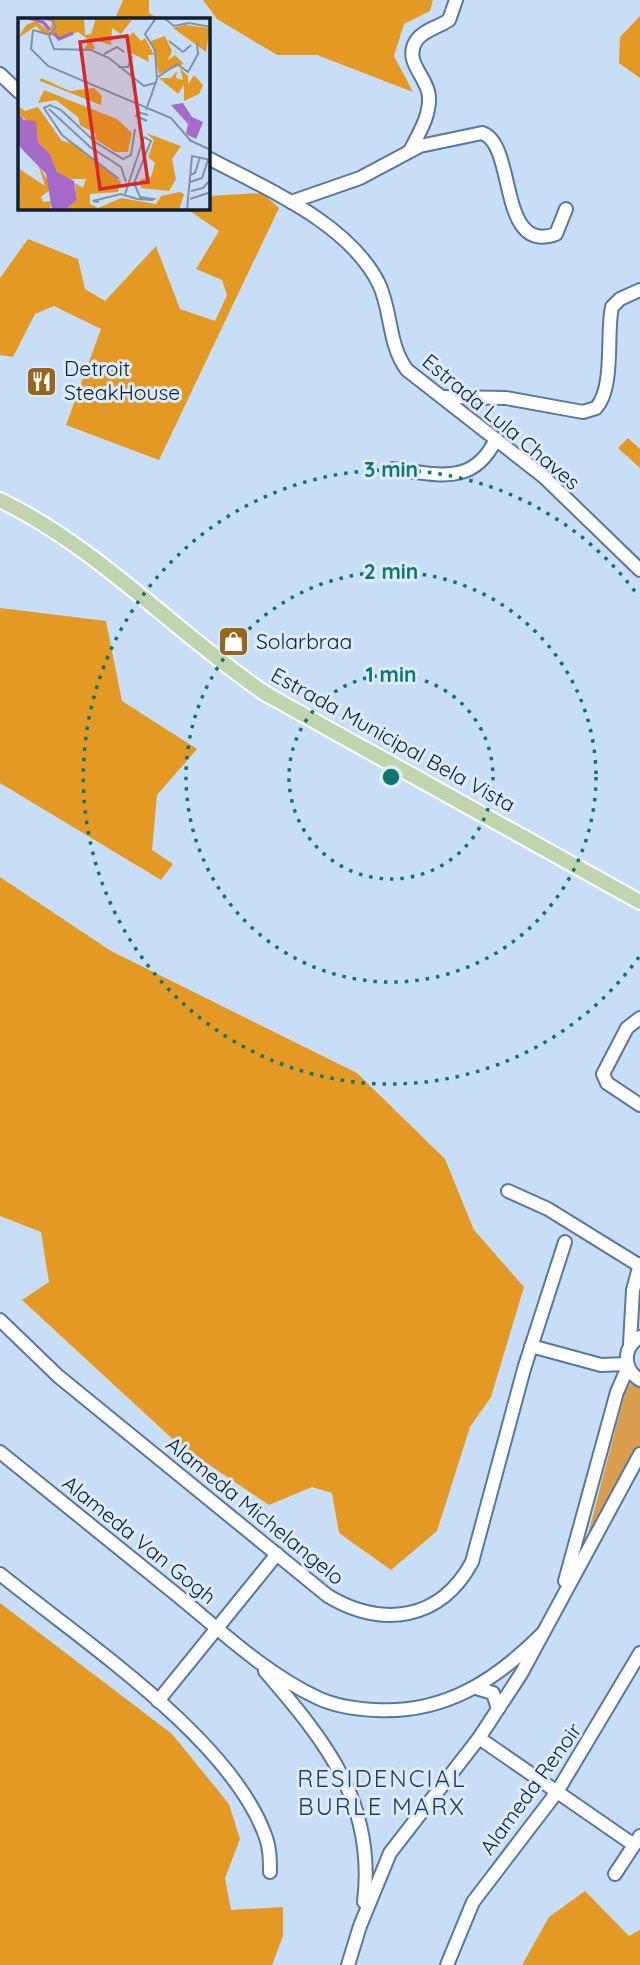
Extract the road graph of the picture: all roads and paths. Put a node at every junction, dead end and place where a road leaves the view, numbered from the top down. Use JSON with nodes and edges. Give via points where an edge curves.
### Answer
{"nodes":[{"id":1,"x":456,"y":0,"type":"edge"},
{"id":2,"x":0,"y":74,"type":"edge"},
{"id":3,"x":18,"y":91,"type":"edge"},
{"id":4,"x":411,"y":149,"type":"junction"},
{"id":5,"x":210,"y":159,"type":"edge"},
{"id":6,"x":291,"y":202,"type":"junction"},
{"id":7,"x":566,"y":209,"type":"dead end"},
{"id":8,"x":640,"y":290,"type":"edge"},
{"id":9,"x":443,"y":397,"type":"junction"},
{"id":10,"x":496,"y":439,"type":"junction"},
{"id":11,"x":393,"y":469,"type":"dead end"},
{"id":12,"x":0,"y":500,"type":"edge"},
{"id":13,"x":640,"y":570,"type":"edge"},
{"id":14,"x":640,"y":902,"type":"edge"},
{"id":15,"x":640,"y":1018,"type":"edge"},
{"id":16,"x":640,"y":1105,"type":"edge"},
{"id":17,"x":508,"y":1191,"type":"dead end"},
{"id":18,"x":565,"y":1242,"type":"dead end"},
{"id":19,"x":640,"y":1265,"type":"edge"},
{"id":20,"x":0,"y":1320,"type":"edge"},
{"id":21,"x":635,"y":1341,"type":"edge"},
{"id":22,"x":531,"y":1346,"type":"junction"},
{"id":23,"x":627,"y":1365,"type":"junction"},
{"id":24,"x":640,"y":1380,"type":"edge"},
{"id":25,"x":0,"y":1452,"type":"edge"},
{"id":26,"x":640,"y":1454,"type":"edge"},
{"id":27,"x":579,"y":1533,"type":"junction"},
{"id":28,"x":594,"y":1540,"type":"junction"},
{"id":29,"x":277,"y":1554,"type":"junction"},
{"id":30,"x":0,"y":1574,"type":"edge"},
{"id":31,"x":552,"y":1614,"type":"junction"},
{"id":32,"x":217,"y":1628,"type":"junction"},
{"id":33,"x":542,"y":1634,"type":"junction"},
{"id":34,"x":640,"y":1653,"type":"edge"},
{"id":35,"x":253,"y":1657,"type":"junction"},
{"id":36,"x":476,"y":1688,"type":"junction"},
{"id":37,"x":158,"y":1700,"type":"junction"},
{"id":38,"x":321,"y":1700,"type":"junction"},
{"id":39,"x":498,"y":1709,"type":"junction"},
{"id":40,"x":309,"y":1722,"type":"junction"},
{"id":41,"x":479,"y":1738,"type":"junction"},
{"id":42,"x":557,"y":1792,"type":"junction"},
{"id":43,"x":637,"y":1841,"type":"edge"},
{"id":44,"x":365,"y":1849,"type":"junction"},
{"id":45,"x":390,"y":1853,"type":"junction"},
{"id":46,"x":270,"y":1872,"type":"dead end"},
{"id":47,"x":615,"y":1874,"type":"dead end"},
{"id":48,"x":360,"y":1926,"type":"junction"},
{"id":49,"x":348,"y":1965,"type":"edge"},
{"id":50,"x":449,"y":1965,"type":"edge"}],
"edges":[{"from":1,"to":4,"type":"street","via":[[449,20],[422,34],[413,48],[414,65],[429,97],[425,120]]},
{"from":2,"to":3,"type":"street"},
{"from":4,"to":6,"type":"street","via":[[360,178]]},
{"from":4,"to":7,"type":"street","via":[[466,135],[486,135],[497,151],[515,214],[526,229],[544,236],[556,234]]},
{"from":5,"to":6,"type":"street","name":"Estrada Lula Chaves"},
{"from":6,"to":9,"type":"street","name":"Estrada Lula Chaves","via":[[358,254],[379,285],[402,364]]},
{"from":8,"to":9,"type":"street","via":[[612,307],[606,376],[596,408],[583,412],[506,398]]},
{"from":9,"to":10,"type":"street","name":"Estrada Lula Chaves"},
{"from":10,"to":11,"type":"street","via":[[484,461],[465,473]]},
{"from":10,"to":13,"type":"street","name":"Estrada Lula Chaves","via":[[557,489]]},
{"from":12,"to":14,"type":"main road","name":"Estrada Municipal Bela Vista","via":[[91,558],[266,694]]},
{"from":15,"to":16,"type":"street","via":[[627,1028],[604,1069],[607,1083]]},
{"from":17,"to":19,"type":"street","via":[[528,1198]]},
{"from":18,"to":22,"type":"street","name":"Alameda Michelangelo"},
{"from":19,"to":21,"type":"street","via":[[633,1290]]},
{"from":20,"to":29,"type":"street","name":"Alameda Michelangelo","via":[[58,1376]]},
{"from":21,"to":23,"type":"street"},
{"from":22,"to":23,"type":"street","via":[[601,1365]]},
{"from":22,"to":29,"type":"street","name":"Alameda Michelangelo","via":[[472,1562],[442,1599],[404,1615],[359,1611],[328,1596]]},
{"from":23,"to":24,"type":"street"},
{"from":23,"to":27,"type":"street"},
{"from":25,"to":32,"type":"street","name":"Alameda Van Gogh"},
{"from":26,"to":28,"type":"street"},
{"from":27,"to":28,"type":"street"},
{"from":27,"to":31,"type":"street"},
{"from":28,"to":31,"type":"street"},
{"from":29,"to":32,"type":"street"},
{"from":30,"to":37,"type":"street"},
{"from":31,"to":33,"type":"street"},
{"from":32,"to":35,"type":"street","name":"Alameda Van Gogh"},
{"from":32,"to":37,"type":"street"},
{"from":33,"to":36,"type":"street"},
{"from":33,"to":39,"type":"street"},
{"from":34,"to":42,"type":"street","name":"Alameda Renoir"},
{"from":35,"to":38,"type":"street"},
{"from":35,"to":40,"type":"street"},
{"from":36,"to":38,"type":"street","via":[[436,1704],[388,1711]]},
{"from":36,"to":39,"type":"street","via":[[493,1693]]},
{"from":37,"to":46,"type":"street","via":[[239,1787],[266,1838]]},
{"from":38,"to":40,"type":"street"},
{"from":39,"to":41,"type":"street"},
{"from":40,"to":44,"type":"street","via":[[345,1779]]},
{"from":41,"to":42,"type":"street"},
{"from":41,"to":45,"type":"street"},
{"from":42,"to":43,"type":"street"},
{"from":42,"to":50,"type":"street","name":"Alameda Renoir","via":[[473,1902]]},
{"from":43,"to":47,"type":"street"},
{"from":44,"to":45,"type":"street"},
{"from":44,"to":48,"type":"street"},
{"from":45,"to":48,"type":"street"},
{"from":48,"to":49,"type":"street"}]}
